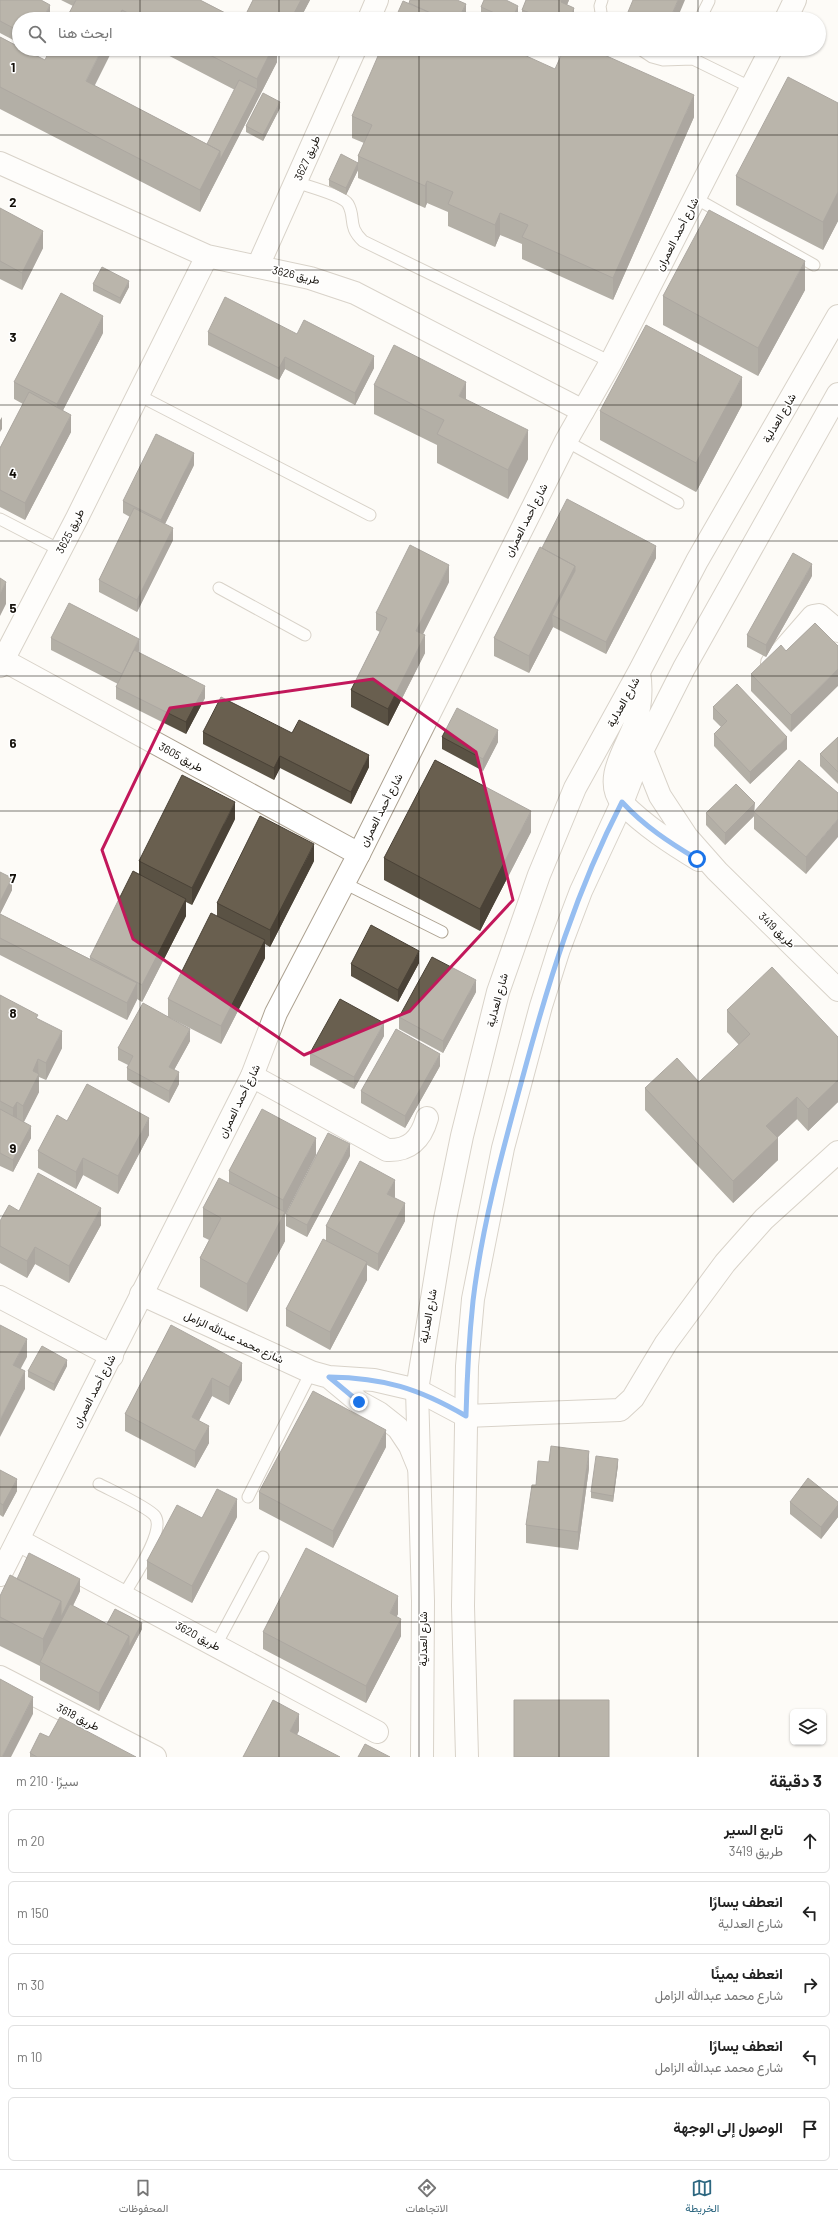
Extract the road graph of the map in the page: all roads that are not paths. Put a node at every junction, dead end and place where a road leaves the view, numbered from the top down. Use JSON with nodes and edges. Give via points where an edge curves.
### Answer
{"nodes":[{"id":1,"x":377,"y":0,"type":"edge"},
{"id":2,"x":602,"y":0,"type":"edge"},
{"id":3,"x":795,"y":0,"type":"edge"},
{"id":4,"x":709,"y":2,"type":"dead end"},
{"id":5,"x":372,"y":12,"type":"edge"},
{"id":6,"x":601,"y":12,"type":"edge"},
{"id":7,"x":704,"y":12,"type":"edge"},
{"id":8,"x":789,"y":12,"type":"edge"},
{"id":9,"x":352,"y":56,"type":"edge"},
{"id":10,"x":650,"y":56,"type":"edge"},
{"id":11,"x":681,"y":56,"type":"edge"},
{"id":12,"x":687,"y":56,"type":"edge"},
{"id":13,"x":768,"y":56,"type":"edge"},
{"id":14,"x":752,"y":88,"type":"junction"},
{"id":15,"x":0,"y":163,"type":"edge"},
{"id":16,"x":296,"y":182,"type":"junction"},
{"id":17,"x":695,"y":198,"type":"junction"},
{"id":18,"x":207,"y":256,"type":"junction"},
{"id":19,"x":814,"y":265,"type":"dead end"},
{"id":20,"x":258,"y":266,"type":"junction"},
{"id":21,"x":838,"y":316,"type":"edge"},
{"id":22,"x":611,"y":362,"type":"junction"},
{"id":23,"x":838,"y":394,"type":"edge"},
{"id":24,"x":138,"y":395,"type":"junction"},
{"id":25,"x":582,"y":411,"type":"junction"},
{"id":26,"x":566,"y":441,"type":"junction"},
{"id":27,"x":678,"y":503,"type":"dead end"},
{"id":28,"x":370,"y":515,"type":"dead end"},
{"id":29,"x":0,"y":519,"type":"edge"},
{"id":30,"x":60,"y":550,"type":"junction"},
{"id":31,"x":219,"y":588,"type":"dead end"},
{"id":32,"x":838,"y":631,"type":"edge"},
{"id":33,"x":305,"y":635,"type":"dead end"},
{"id":34,"x":2,"y":663,"type":"edge"},
{"id":35,"x":772,"y":663,"type":"edge"},
{"id":36,"x":639,"y":672,"type":"junction"},
{"id":37,"x":642,"y":751,"type":"junction"},
{"id":38,"x":622,"y":802,"type":"junction"},
{"id":39,"x":359,"y":854,"type":"junction"},
{"id":40,"x":717,"y":871,"type":"junction"},
{"id":41,"x":344,"y":883,"type":"junction"},
{"id":42,"x":442,"y":932,"type":"dead end"},
{"id":43,"x":838,"y":990,"type":"edge"},
{"id":44,"x":252,"y":1076,"type":"junction"},
{"id":45,"x":426,"y":1118,"type":"dead end"},
{"id":46,"x":838,"y":1152,"type":"edge"},
{"id":47,"x":141,"y":1294,"type":"junction"},
{"id":48,"x":0,"y":1297,"type":"edge"},
{"id":49,"x":112,"y":1356,"type":"junction"},
{"id":50,"x":320,"y":1375,"type":"junction"},
{"id":51,"x":417,"y":1390,"type":"junction"},
{"id":52,"x":466,"y":1416,"type":"junction"},
{"id":53,"x":419,"y":1468,"type":"junction"},
{"id":54,"x":99,"y":1484,"type":"dead end"},
{"id":55,"x":248,"y":1497,"type":"dead end"},
{"id":56,"x":18,"y":1540,"type":"junction"},
{"id":57,"x":263,"y":1557,"type":"dead end"},
{"id":58,"x":0,"y":1575,"type":"edge"},
{"id":59,"x":124,"y":1596,"type":"junction"},
{"id":60,"x":216,"y":1645,"type":"junction"},
{"id":61,"x":0,"y":1677,"type":"edge"},
{"id":62,"x":377,"y":1732,"type":"dead end"},
{"id":63,"x":155,"y":1757,"type":"edge"},
{"id":64,"x":422,"y":1757,"type":"edge"},
{"id":65,"x":467,"y":1757,"type":"edge"}],
"edges":[{"from":1,"to":5,"type":"street"},
{"from":2,"to":6,"type":"lane"},
{"from":3,"to":8,"type":"street"},
{"from":4,"to":7,"type":"lane"},
{"from":9,"to":16,"type":"street","name":"طريق 3627"},
{"from":10,"to":11,"type":"lane","via":[[675,61]]},
{"from":12,"to":14,"type":"lane"},
{"from":13,"to":14,"type":"street","name":"شارع أحمد العمران"},
{"from":14,"to":17,"type":"street","name":"شارع أحمد العمران"},
{"from":15,"to":18,"type":"street","name":"طريق 3626"},
{"from":16,"to":20,"type":"street","name":"طريق 3627"},
{"from":16,"to":22,"type":"lane","via":[[344,200],[350,209],[351,224],[363,241]]},
{"from":17,"to":19,"type":"lane"},
{"from":17,"to":22,"type":"street","name":"شارع أحمد العمران"},
{"from":18,"to":20,"type":"street","name":"طريق 3626"},
{"from":18,"to":24,"type":"street","name":"طريق 3625"},
{"from":20,"to":25,"type":"street","name":"طريق 3626","via":[[310,278],[355,293]]},
{"from":21,"to":36,"type":"street","name":"شارع العدلية","via":[[697,561]]},
{"from":22,"to":25,"type":"street","name":"شارع أحمد العمران"},
{"from":23,"to":37,"type":"street","via":[[684,668]]},
{"from":24,"to":28,"type":"lane"},
{"from":24,"to":30,"type":"street","name":"طريق 3625"},
{"from":25,"to":26,"type":"street","name":"شارع أحمد العمران"},
{"from":26,"to":27,"type":"lane"},
{"from":26,"to":39,"type":"street","name":"شارع أحمد العمران"},
{"from":29,"to":30,"type":"lane"},
{"from":30,"to":34,"type":"street","name":"طريق 3625"},
{"from":31,"to":33,"type":"lane"},
{"from":32,"to":35,"type":"street","via":[[819,615],[813,616]]},
{"from":34,"to":39,"type":"street","name":"طريق 3605"},
{"from":36,"to":38,"type":"street","name":"طريق 3419","via":[[642,692],[640,707],[614,775],[616,796]]},
{"from":36,"to":51,"type":"street","name":"شارع العدلية","via":[[575,788],[539,875],[498,992],[444,1219]]},
{"from":37,"to":38,"type":"street"},
{"from":37,"to":40,"type":"street","name":"طريق 3419","via":[[650,775],[673,818]]},
{"from":38,"to":40,"type":"street","name":"طريق 3419","via":[[638,820],[657,834]]},
{"from":38,"to":52,"type":"street","via":[[581,891],[559,949],[503,1148],[473,1299]]},
{"from":39,"to":41,"type":"street","name":"شارع أحمد العمران"},
{"from":40,"to":43,"type":"street","name":"طريق 3419"},
{"from":41,"to":42,"type":"lane"},
{"from":41,"to":44,"type":"street","name":"شارع أحمد العمران","via":[[276,1013]]},
{"from":44,"to":45,"type":"street","via":[[387,1150],[402,1149],[410,1145],[423,1131]]},
{"from":44,"to":47,"type":"street","name":"شارع أحمد العمران"},
{"from":46,"to":52,"type":"street","via":[[764,1219],[725,1263],[666,1343],[633,1398],[620,1410]]},
{"from":47,"to":49,"type":"street","name":"شارع أحمد العمران"},
{"from":47,"to":50,"type":"street","name":"شارع محمد عبدالله الزامل"},
{"from":48,"to":49,"type":"street"},
{"from":49,"to":56,"type":"street","name":"شارع أحمد العمران"},
{"from":50,"to":51,"type":"street","name":"شارع محمد عبدالله الزامل","via":[[374,1380]]},
{"from":50,"to":53,"type":"street","name":"شارع محمد عبدالله الزامل","via":[[398,1428],[410,1446]]},
{"from":50,"to":55,"type":"lane"},
{"from":51,"to":52,"type":"street","name":"شارع محمد عبدالله الزامل"},
{"from":51,"to":53,"type":"street","name":"شارع العدلية"},
{"from":52,"to":65,"type":"street","via":[[463,1606]]},
{"from":53,"to":64,"type":"street","name":"شارع العدلية","via":[[423,1601]]},
{"from":54,"to":59,"type":"lane","via":[[151,1512],[157,1522],[156,1536]]},
{"from":56,"to":58,"type":"street","name":"شارع أحمد العمران"},
{"from":56,"to":59,"type":"street","name":"طريق 3620"},
{"from":57,"to":60,"type":"lane"},
{"from":59,"to":60,"type":"street","name":"طريق 3620"},
{"from":60,"to":62,"type":"street","name":"طريق 3620"},
{"from":61,"to":63,"type":"street","name":"طريق 3618"}]}
